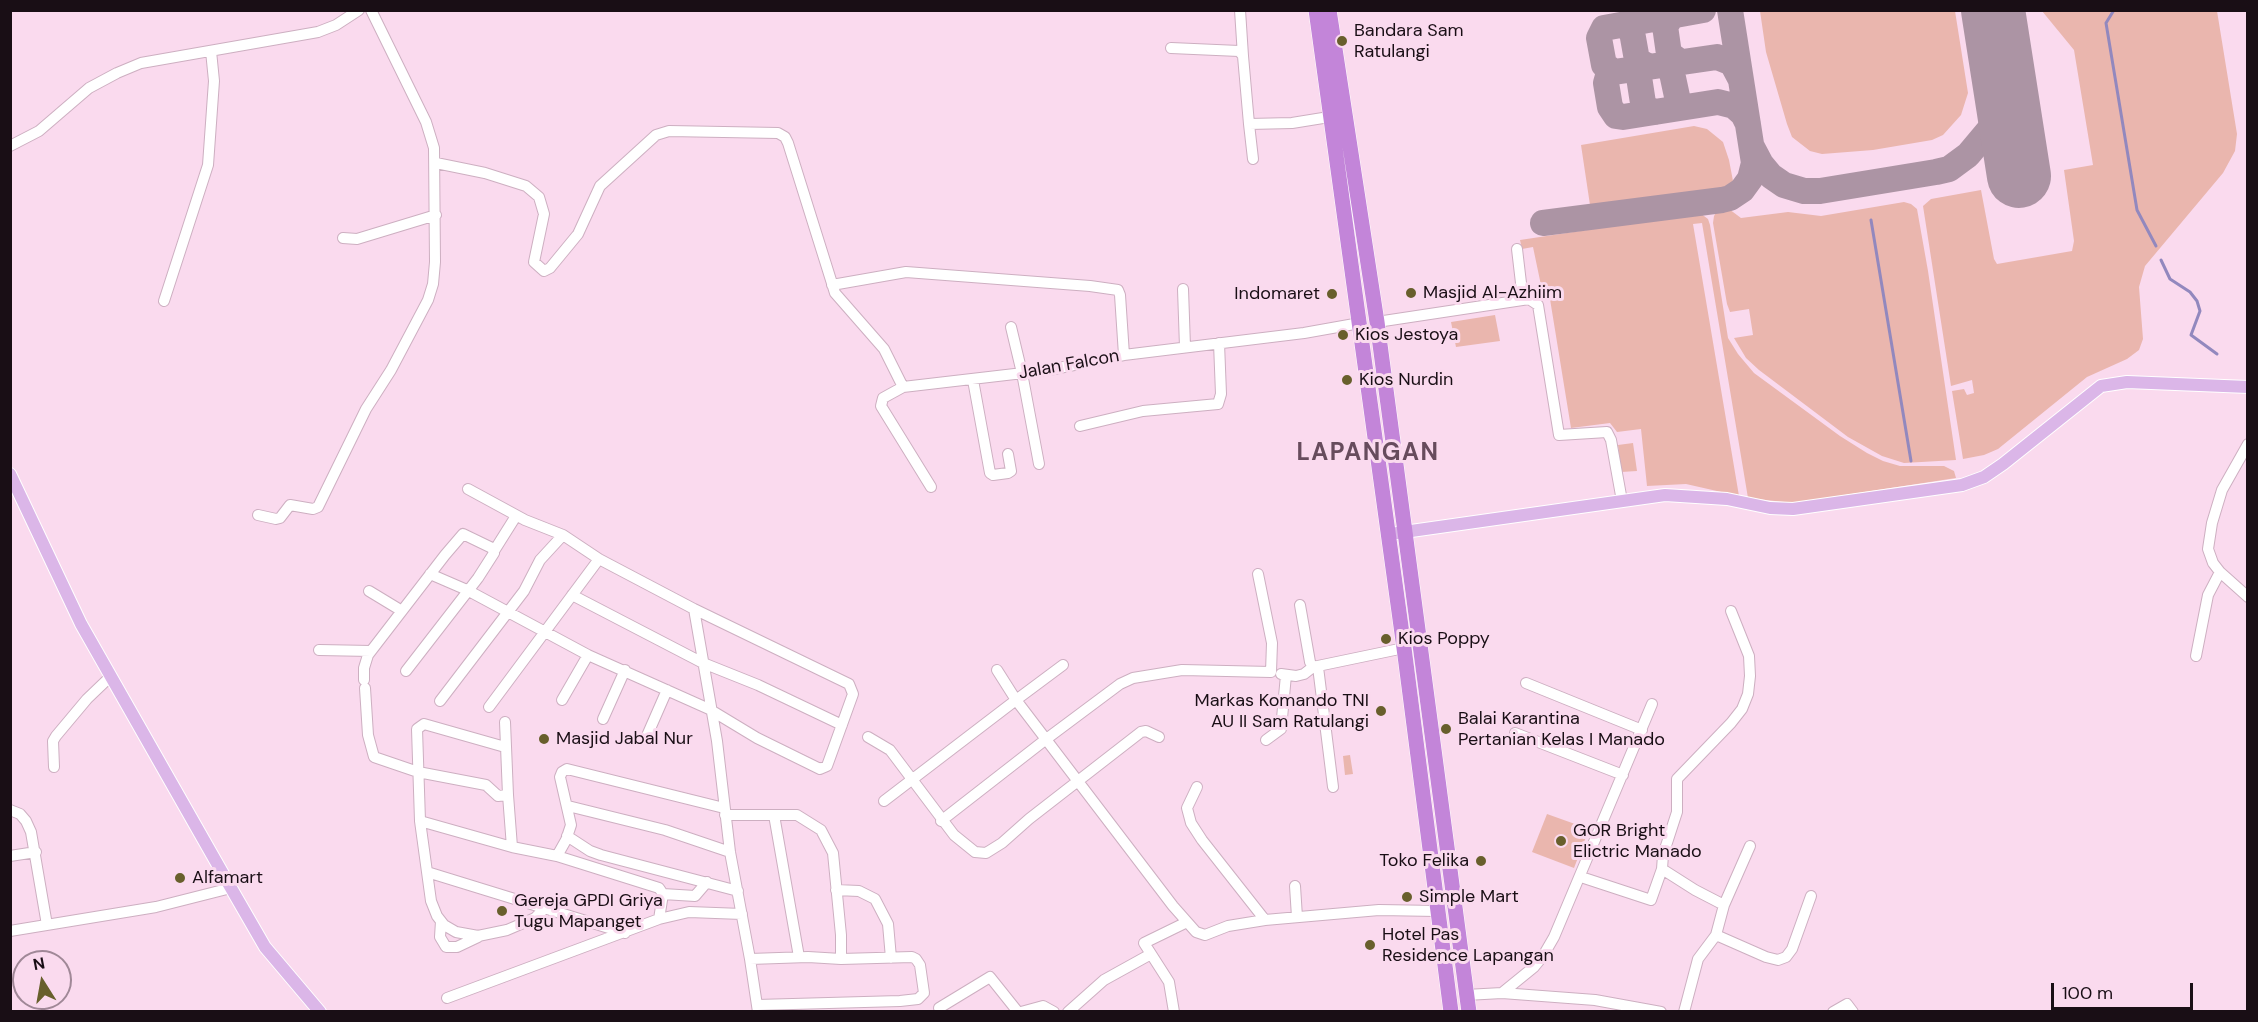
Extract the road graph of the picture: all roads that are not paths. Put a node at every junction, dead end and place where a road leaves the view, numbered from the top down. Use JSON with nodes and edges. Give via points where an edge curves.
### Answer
{"nodes":[{"id":1,"x":359,"y":10,"type":"edge"},
{"id":2,"x":371,"y":10,"type":"edge"},
{"id":3,"x":1240,"y":10,"type":"edge"},
{"id":4,"x":1316,"y":10,"type":"edge"},
{"id":5,"x":1329,"y":10,"type":"edge"},
{"id":6,"x":1171,"y":48,"type":"dead end"},
{"id":7,"x":211,"y":51,"type":"junction"},
{"id":8,"x":1243,"y":56,"type":"junction"},
{"id":9,"x":1329,"y":117,"type":"junction"},
{"id":10,"x":1250,"y":124,"type":"junction"},
{"id":11,"x":10,"y":146,"type":"edge"},
{"id":12,"x":1253,"y":159,"type":"dead end"},
{"id":13,"x":436,"y":163,"type":"junction"},
{"id":14,"x":436,"y":215,"type":"junction"},
{"id":15,"x":342,"y":238,"type":"dead end"},
{"id":16,"x":1517,"y":249,"type":"dead end"},
{"id":17,"x":832,"y":285,"type":"junction"},
{"id":18,"x":1183,"y":289,"type":"dead end"},
{"id":19,"x":1524,"y":300,"type":"junction"},
{"id":20,"x":164,"y":301,"type":"dead end"},
{"id":21,"x":1377,"y":322,"type":"junction"},
{"id":22,"x":1360,"y":323,"type":"junction"},
{"id":23,"x":1011,"y":327,"type":"dead end"},
{"id":24,"x":1219,"y":343,"type":"junction"},
{"id":25,"x":1185,"y":347,"type":"junction"},
{"id":26,"x":1124,"y":355,"type":"junction"},
{"id":27,"x":1022,"y":373,"type":"junction"},
{"id":28,"x":973,"y":380,"type":"junction"},
{"id":29,"x":903,"y":387,"type":"junction"},
{"id":30,"x":2247,"y":387,"type":"edge"},
{"id":31,"x":1080,"y":426,"type":"dead end"},
{"id":32,"x":2247,"y":444,"type":"edge"},
{"id":33,"x":1008,"y":454,"type":"dead end"},
{"id":34,"x":1039,"y":464,"type":"dead end"},
{"id":35,"x":10,"y":474,"type":"edge"},
{"id":36,"x":931,"y":487,"type":"dead end"},
{"id":37,"x":468,"y":489,"type":"dead end"},
{"id":38,"x":1622,"y":501,"type":"junction"},
{"id":39,"x":258,"y":515,"type":"dead end"},
{"id":40,"x":516,"y":516,"type":"junction"},
{"id":41,"x":1406,"y":532,"type":"junction"},
{"id":42,"x":563,"y":535,"type":"junction"},
{"id":43,"x":1387,"y":535,"type":"junction"},
{"id":44,"x":494,"y":551,"type":"junction"},
{"id":45,"x":599,"y":559,"type":"junction"},
{"id":46,"x":2220,"y":572,"type":"junction"},
{"id":47,"x":430,"y":574,"type":"junction"},
{"id":48,"x":1258,"y":574,"type":"dead end"},
{"id":49,"x":467,"y":590,"type":"junction"},
{"id":50,"x":369,"y":591,"type":"dead end"},
{"id":51,"x":572,"y":595,"type":"junction"},
{"id":52,"x":2247,"y":597,"type":"edge"},
{"id":53,"x":1300,"y":605,"type":"dead end"},
{"id":54,"x":694,"y":609,"type":"junction"},
{"id":55,"x":402,"y":611,"type":"junction"},
{"id":56,"x":1731,"y":611,"type":"dead end"},
{"id":57,"x":508,"y":613,"type":"junction"},
{"id":58,"x":544,"y":632,"type":"junction"},
{"id":59,"x":1404,"y":648,"type":"junction"},
{"id":60,"x":319,"y":650,"type":"dead end"},
{"id":61,"x":371,"y":651,"type":"junction"},
{"id":62,"x":588,"y":655,"type":"junction"},
{"id":63,"x":2196,"y":656,"type":"dead end"},
{"id":64,"x":705,"y":664,"type":"junction"},
{"id":65,"x":1063,"y":665,"type":"dead end"},
{"id":66,"x":1316,"y":667,"type":"junction"},
{"id":67,"x":406,"y":670,"type":"dead end"},
{"id":68,"x":625,"y":670,"type":"junction"},
{"id":69,"x":997,"y":670,"type":"dead end"},
{"id":70,"x":1271,"y":672,"type":"junction"},
{"id":71,"x":1286,"y":675,"type":"junction"},
{"id":72,"x":111,"y":676,"type":"junction"},
{"id":73,"x":1526,"y":683,"type":"dead end"},
{"id":74,"x":667,"y":690,"type":"junction"},
{"id":75,"x":561,"y":700,"type":"dead end"},
{"id":76,"x":1016,"y":700,"type":"junction"},
{"id":77,"x":440,"y":701,"type":"dead end"},
{"id":78,"x":1652,"y":704,"type":"dead end"},
{"id":79,"x":489,"y":707,"type":"dead end"},
{"id":80,"x":712,"y":712,"type":"junction"},
{"id":81,"x":603,"y":719,"type":"dead end"},
{"id":82,"x":504,"y":722,"type":"dead end"},
{"id":83,"x":842,"y":725,"type":"junction"},
{"id":84,"x":1642,"y":730,"type":"junction"},
{"id":85,"x":1515,"y":733,"type":"dead end"},
{"id":86,"x":1431,"y":734,"type":"junction"},
{"id":87,"x":1415,"y":736,"type":"junction"},
{"id":88,"x":868,"y":737,"type":"dead end"},
{"id":89,"x":1159,"y":737,"type":"dead end"},
{"id":90,"x":646,"y":738,"type":"dead end"},
{"id":91,"x":1045,"y":740,"type":"junction"},
{"id":92,"x":1266,"y":740,"type":"dead end"},
{"id":93,"x":505,"y":747,"type":"junction"},
{"id":94,"x":54,"y":767,"type":"dead end"},
{"id":95,"x":418,"y":772,"type":"junction"},
{"id":96,"x":1623,"y":775,"type":"junction"},
{"id":97,"x":910,"y":780,"type":"junction"},
{"id":98,"x":1079,"y":782,"type":"junction"},
{"id":99,"x":1197,"y":787,"type":"dead end"},
{"id":100,"x":1333,"y":787,"type":"dead end"},
{"id":101,"x":508,"y":795,"type":"junction"},
{"id":102,"x":884,"y":801,"type":"dead end"},
{"id":103,"x":568,"y":806,"type":"junction"},
{"id":104,"x":10,"y":810,"type":"edge"},
{"id":105,"x":725,"y":811,"type":"junction"},
{"id":106,"x":774,"y":815,"type":"junction"},
{"id":107,"x":941,"y":820,"type":"junction"},
{"id":108,"x":420,"y":821,"type":"junction"},
{"id":109,"x":567,"y":836,"type":"junction"},
{"id":110,"x":1750,"y":846,"type":"dead end"},
{"id":111,"x":512,"y":847,"type":"junction"},
{"id":112,"x":36,"y":852,"type":"junction"},
{"id":113,"x":730,"y":852,"type":"junction"},
{"id":114,"x":10,"y":856,"type":"edge"},
{"id":115,"x":557,"y":856,"type":"junction"},
{"id":116,"x":1662,"y":869,"type":"junction"},
{"id":117,"x":427,"y":872,"type":"junction"},
{"id":118,"x":1581,"y":877,"type":"junction"},
{"id":119,"x":707,"y":882,"type":"junction"},
{"id":120,"x":1295,"y":886,"type":"dead end"},
{"id":121,"x":231,"y":888,"type":"junction"},
{"id":122,"x":836,"y":890,"type":"junction"},
{"id":123,"x":738,"y":891,"type":"junction"},
{"id":124,"x":663,"y":894,"type":"junction"},
{"id":125,"x":695,"y":896,"type":"junction"},
{"id":126,"x":1811,"y":896,"type":"dead end"},
{"id":127,"x":1724,"y":905,"type":"junction"},
{"id":128,"x":546,"y":907,"type":"junction"},
{"id":129,"x":1437,"y":910,"type":"junction"},
{"id":130,"x":689,"y":912,"type":"junction"},
{"id":131,"x":742,"y":914,"type":"junction"},
{"id":132,"x":1297,"y":917,"type":"junction"},
{"id":133,"x":659,"y":919,"type":"junction"},
{"id":134,"x":1265,"y":920,"type":"junction"},
{"id":135,"x":441,"y":921,"type":"junction"},
{"id":136,"x":1186,"y":922,"type":"junction"},
{"id":137,"x":47,"y":925,"type":"junction"},
{"id":138,"x":10,"y":931,"type":"edge"},
{"id":139,"x":625,"y":933,"type":"junction"},
{"id":140,"x":1716,"y":935,"type":"junction"},
{"id":141,"x":478,"y":936,"type":"junction"},
{"id":142,"x":1151,"y":954,"type":"junction"},
{"id":143,"x":799,"y":957,"type":"junction"},
{"id":144,"x":841,"y":958,"type":"junction"},
{"id":145,"x":891,"y":958,"type":"junction"},
{"id":146,"x":750,"y":959,"type":"junction"},
{"id":147,"x":924,"y":993,"type":"junction"},
{"id":148,"x":1502,"y":993,"type":"junction"},
{"id":149,"x":1466,"y":995,"type":"junction"},
{"id":150,"x":447,"y":998,"type":"dead end"},
{"id":151,"x":757,"y":1008,"type":"edge"},
{"id":152,"x":941,"y":1010,"type":"edge"},
{"id":153,"x":320,"y":1011,"type":"edge"},
{"id":154,"x":1020,"y":1011,"type":"edge"},
{"id":155,"x":1054,"y":1011,"type":"edge"},
{"id":156,"x":1068,"y":1011,"type":"edge"},
{"id":157,"x":1174,"y":1011,"type":"edge"},
{"id":158,"x":1451,"y":1011,"type":"edge"},
{"id":159,"x":1469,"y":1011,"type":"edge"},
{"id":160,"x":1660,"y":1011,"type":"edge"},
{"id":161,"x":1683,"y":1011,"type":"edge"},
{"id":162,"x":1833,"y":1011,"type":"edge"},
{"id":163,"x":1852,"y":1011,"type":"edge"}],
"edges":[{"from":1,"to":7,"type":"street","via":[[318,33]]},
{"from":2,"to":13,"type":"street","via":[[426,122]]},
{"from":3,"to":8,"type":"street"},
{"from":4,"to":9,"type":"highway"},
{"from":5,"to":21,"type":"highway"},
{"from":6,"to":8,"type":"street","via":[[1239,51]]},
{"from":7,"to":11,"type":"street","via":[[141,63],[117,73],[89,88],[39,131]]},
{"from":7,"to":20,"type":"street","via":[[214,81],[208,165]]},
{"from":8,"to":10,"type":"street"},
{"from":9,"to":10,"type":"street"},
{"from":9,"to":22,"type":"highway"},
{"from":10,"to":12,"type":"street"},
{"from":13,"to":14,"type":"street"},
{"from":13,"to":17,"type":"street","via":[[525,186],[539,197],[544,214],[534,262],[544,270],[578,234],[600,186],[656,135],[669,131],[778,134],[788,143]]},
{"from":14,"to":15,"type":"street","via":[[357,238]]},
{"from":14,"to":39,"type":"street","via":[[433,284],[428,300],[366,409],[318,507],[290,505],[276,519]]},
{"from":16,"to":19,"type":"street"},
{"from":17,"to":26,"type":"street","via":[[906,272],[1118,290]]},
{"from":17,"to":29,"type":"street","via":[[841,303],[884,349]]},
{"from":18,"to":25,"type":"street"},
{"from":19,"to":21,"type":"street"},
{"from":19,"to":38,"type":"street","via":[[1538,305],[1559,435],[1607,432]]},
{"from":21,"to":41,"type":"highway"},
{"from":22,"to":24,"type":"street","name":"Jalan Falcon"},
{"from":22,"to":43,"type":"highway"},
{"from":23,"to":27,"type":"street"},
{"from":24,"to":25,"type":"street","name":"Jalan Falcon"},
{"from":24,"to":31,"type":"street","via":[[1218,404],[1143,411]]},
{"from":25,"to":26,"type":"street","name":"Jalan Falcon"},
{"from":26,"to":27,"type":"street","name":"Jalan Falcon"},
{"from":27,"to":28,"type":"street","name":"Jalan Falcon"},
{"from":27,"to":34,"type":"street"},
{"from":28,"to":29,"type":"street","name":"Jalan Falcon"},
{"from":28,"to":33,"type":"street","via":[[993,475],[1011,471]]},
{"from":29,"to":36,"type":"street","via":[[883,398],[881,406]]},
{"from":30,"to":38,"type":"main road","via":[[2127,382],[2101,386],[2003,464],[1962,485],[1793,509],[1686,495]]},
{"from":32,"to":46,"type":"street","via":[[2222,490],[2212,522],[2208,549]]},
{"from":35,"to":72,"type":"main road","via":[[81,624]]},
{"from":37,"to":40,"type":"street"},
{"from":38,"to":41,"type":"main road"},
{"from":40,"to":42,"type":"street"},
{"from":40,"to":44,"type":"street"},
{"from":41,"to":43,"type":"main road"},
{"from":41,"to":86,"type":"highway"},
{"from":42,"to":45,"type":"street"},
{"from":42,"to":57,"type":"street","via":[[537,564]]},
{"from":43,"to":59,"type":"highway"},
{"from":44,"to":47,"type":"street","via":[[463,534]]},
{"from":44,"to":49,"type":"street"},
{"from":45,"to":51,"type":"street"},
{"from":45,"to":54,"type":"street"},
{"from":46,"to":52,"type":"street"},
{"from":46,"to":63,"type":"street","via":[[2208,595]]},
{"from":47,"to":49,"type":"street"},
{"from":47,"to":55,"type":"street"},
{"from":48,"to":70,"type":"street","via":[[1272,643]]},
{"from":49,"to":57,"type":"street"},
{"from":49,"to":67,"type":"street"},
{"from":50,"to":55,"type":"street"},
{"from":51,"to":58,"type":"street"},
{"from":51,"to":64,"type":"street"},
{"from":53,"to":66,"type":"street","via":[[1310,662]]},
{"from":54,"to":64,"type":"street"},
{"from":54,"to":83,"type":"street","via":[[849,684],[853,694]]},
{"from":55,"to":61,"type":"street"},
{"from":56,"to":116,"type":"street","via":[[1749,656],[1748,694],[1731,723],[1677,779],[1677,812]]},
{"from":57,"to":58,"type":"street"},
{"from":57,"to":77,"type":"street"},
{"from":58,"to":62,"type":"street"},
{"from":58,"to":79,"type":"street"},
{"from":59,"to":66,"type":"street"},
{"from":59,"to":87,"type":"highway"},
{"from":60,"to":61,"type":"street"},
{"from":61,"to":95,"type":"street","via":[[366,660],[365,684],[368,735],[374,757]]},
{"from":62,"to":68,"type":"street"},
{"from":62,"to":75,"type":"street"},
{"from":64,"to":80,"type":"street"},
{"from":64,"to":83,"type":"street"},
{"from":65,"to":76,"type":"street"},
{"from":66,"to":71,"type":"street","via":[[1304,674]]},
{"from":66,"to":100,"type":"street"},
{"from":68,"to":74,"type":"street"},
{"from":68,"to":81,"type":"street"},
{"from":69,"to":76,"type":"street"},
{"from":70,"to":71,"type":"street"},
{"from":70,"to":91,"type":"street","via":[[1182,670],[1133,678]]},
{"from":71,"to":92,"type":"street","via":[[1281,729]]},
{"from":72,"to":94,"type":"street","via":[[56,736]]},
{"from":72,"to":121,"type":"main road"},
{"from":73,"to":84,"type":"street"},
{"from":74,"to":80,"type":"street"},
{"from":74,"to":90,"type":"street"},
{"from":76,"to":91,"type":"street"},
{"from":76,"to":97,"type":"street"},
{"from":78,"to":84,"type":"street"},
{"from":80,"to":83,"type":"street","via":[[820,769],[827,766]]},
{"from":80,"to":105,"type":"street"},
{"from":82,"to":93,"type":"street"},
{"from":84,"to":96,"type":"street"},
{"from":85,"to":96,"type":"street"},
{"from":86,"to":87,"type":"highway"},
{"from":86,"to":149,"type":"highway"},
{"from":87,"to":129,"type":"highway"},
{"from":88,"to":97,"type":"street","via":[[890,750]]},
{"from":89,"to":98,"type":"street","via":[[1141,732]]},
{"from":91,"to":98,"type":"street"},
{"from":91,"to":107,"type":"street"},
{"from":93,"to":95,"type":"street","via":[[424,724],[417,729]]},
{"from":93,"to":101,"type":"street"},
{"from":95,"to":101,"type":"street","via":[[486,785],[498,796]]},
{"from":95,"to":108,"type":"street"},
{"from":96,"to":118,"type":"street"},
{"from":97,"to":102,"type":"street"},
{"from":97,"to":107,"type":"street"},
{"from":98,"to":107,"type":"street","via":[[986,853],[975,852]]},
{"from":98,"to":136,"type":"street"},
{"from":99,"to":134,"type":"street","via":[[1187,808],[1191,823]]},
{"from":101,"to":111,"type":"street"},
{"from":103,"to":105,"type":"street","via":[[560,777],[567,769]]},
{"from":103,"to":109,"type":"street","via":[[571,825]]},
{"from":103,"to":113,"type":"street","via":[[664,830]]},
{"from":104,"to":112,"type":"street","via":[[26,821]]},
{"from":105,"to":106,"type":"street"},
{"from":105,"to":113,"type":"street"},
{"from":106,"to":122,"type":"street","via":[[797,814],[821,830],[832,853]]},
{"from":106,"to":143,"type":"street"},
{"from":108,"to":111,"type":"street"},
{"from":108,"to":117,"type":"street"},
{"from":109,"to":115,"type":"street"},
{"from":109,"to":119,"type":"street","via":[[601,855]]},
{"from":110,"to":127,"type":"street"},
{"from":111,"to":115,"type":"street"},
{"from":112,"to":114,"type":"street"},
{"from":112,"to":137,"type":"street"},
{"from":113,"to":123,"type":"street"},
{"from":115,"to":124,"type":"street","via":[[658,888]]},
{"from":116,"to":118,"type":"street","via":[[1651,900]]},
{"from":116,"to":127,"type":"street"},
{"from":117,"to":128,"type":"street"},
{"from":117,"to":135,"type":"street","via":[[431,901]]},
{"from":118,"to":148,"type":"street","via":[[1543,957]]},
{"from":119,"to":123,"type":"street"},
{"from":119,"to":125,"type":"street"},
{"from":120,"to":132,"type":"street"},
{"from":121,"to":137,"type":"street","via":[[156,907]]},
{"from":121,"to":153,"type":"main road","via":[[265,947]]},
{"from":122,"to":144,"type":"street"},
{"from":122,"to":145,"type":"street","via":[[859,891],[875,899],[888,924]]},
{"from":123,"to":131,"type":"street"},
{"from":124,"to":125,"type":"street"},
{"from":124,"to":133,"type":"street"},
{"from":125,"to":130,"type":"street"},
{"from":126,"to":140,"type":"street","via":[[1786,957],[1766,957]]},
{"from":127,"to":140,"type":"street"},
{"from":128,"to":139,"type":"street"},
{"from":128,"to":141,"type":"street","via":[[535,918],[507,930]]},
{"from":129,"to":132,"type":"street"},
{"from":129,"to":158,"type":"highway"},
{"from":130,"to":131,"type":"street"},
{"from":130,"to":133,"type":"street"},
{"from":131,"to":146,"type":"street"},
{"from":132,"to":134,"type":"street"},
{"from":133,"to":139,"type":"street"},
{"from":134,"to":136,"type":"street","via":[[1228,926],[1205,935]]},
{"from":135,"to":141,"type":"street","via":[[456,932]]},
{"from":135,"to":141,"type":"street","via":[[441,937],[446,947],[457,947]]},
{"from":136,"to":142,"type":"street","via":[[1144,943]]},
{"from":137,"to":138,"type":"street"},
{"from":139,"to":150,"type":"street"},
{"from":140,"to":161,"type":"street","via":[[1698,959]]},
{"from":142,"to":156,"type":"street","via":[[1104,980]]},
{"from":142,"to":157,"type":"street","via":[[1169,982]]},
{"from":143,"to":144,"type":"street"},
{"from":143,"to":146,"type":"street"},
{"from":144,"to":145,"type":"street"},
{"from":145,"to":147,"type":"street","via":[[916,959]]},
{"from":146,"to":151,"type":"street"},
{"from":147,"to":151,"type":"street","via":[[918,999],[900,1001]]},
{"from":147,"to":152,"type":"street"},
{"from":148,"to":149,"type":"street"},
{"from":148,"to":160,"type":"street","via":[[1595,1000]]},
{"from":149,"to":159,"type":"highway"},
{"from":152,"to":154,"type":"street","via":[[990,977]]},
{"from":154,"to":155,"type":"street","via":[[1044,1006]]},
{"from":162,"to":163,"type":"street","via":[[1845,1004]]}]}
